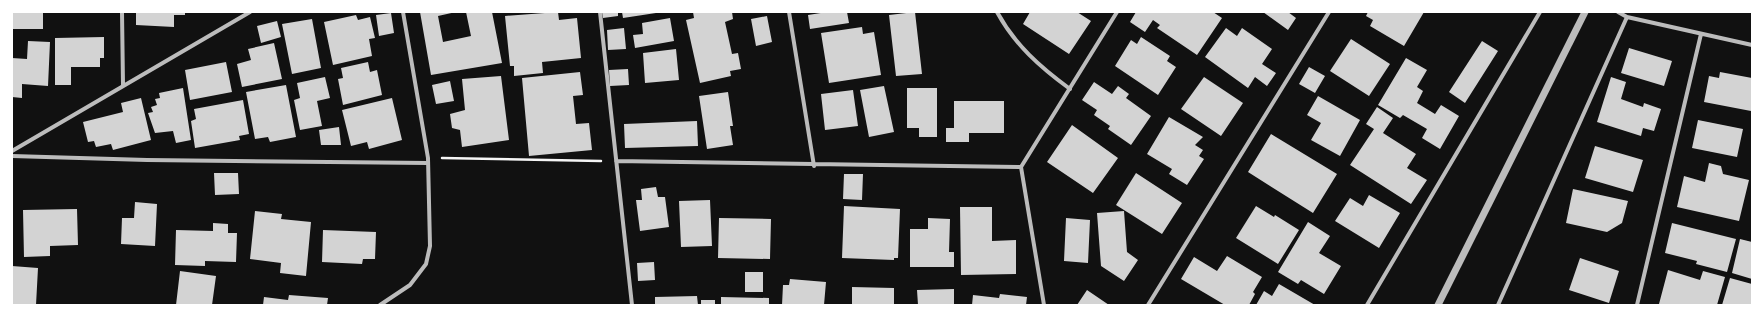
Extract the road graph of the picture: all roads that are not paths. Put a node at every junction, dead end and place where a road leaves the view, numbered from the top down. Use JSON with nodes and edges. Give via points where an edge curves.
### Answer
{"nodes":[{"id":1,"x":122,"y":12,"type":"edge"},
{"id":2,"x":250,"y":12,"type":"edge"},
{"id":3,"x":403,"y":12,"type":"edge"},
{"id":4,"x":600,"y":12,"type":"edge"},
{"id":5,"x":789,"y":12,"type":"edge"},
{"id":6,"x":998,"y":12,"type":"edge"},
{"id":7,"x":1117,"y":12,"type":"edge"},
{"id":8,"x":1329,"y":12,"type":"edge"},
{"id":9,"x":1540,"y":12,"type":"edge"},
{"id":10,"x":1585,"y":12,"type":"edge"},
{"id":11,"x":1618,"y":12,"type":"edge"},
{"id":12,"x":1627,"y":16,"type":"junction"},
{"id":13,"x":1701,"y":34,"type":"junction"},
{"id":14,"x":1752,"y":44,"type":"edge"},
{"id":15,"x":123,"y":85,"type":"junction"},
{"id":16,"x":1070,"y":89,"type":"junction"},
{"id":17,"x":12,"y":151,"type":"edge"},
{"id":18,"x":12,"y":156,"type":"edge"},
{"id":19,"x":616,"y":161,"type":"junction"},
{"id":20,"x":428,"y":163,"type":"junction"},
{"id":21,"x":814,"y":166,"type":"junction"},
{"id":22,"x":1021,"y":167,"type":"junction"},
{"id":23,"x":380,"y":305,"type":"edge"},
{"id":24,"x":632,"y":305,"type":"edge"},
{"id":25,"x":1044,"y":305,"type":"edge"},
{"id":26,"x":1148,"y":305,"type":"edge"},
{"id":27,"x":1367,"y":305,"type":"edge"},
{"id":28,"x":1438,"y":305,"type":"edge"},
{"id":29,"x":1498,"y":305,"type":"edge"},
{"id":30,"x":1637,"y":305,"type":"edge"}],
"edges":[{"from":1,"to":15,"type":"street"},
{"from":2,"to":15,"type":"street"},
{"from":3,"to":20,"type":"street"},
{"from":4,"to":19,"type":"street"},
{"from":5,"to":21,"type":"street"},
{"from":6,"to":16,"type":"street","via":[[1015,40],[1028,55]]},
{"from":7,"to":16,"type":"street"},
{"from":8,"to":26,"type":"street"},
{"from":9,"to":27,"type":"street"},
{"from":10,"to":28,"type":"street"},
{"from":11,"to":12,"type":"street"},
{"from":12,"to":13,"type":"street"},
{"from":12,"to":29,"type":"street"},
{"from":13,"to":14,"type":"street"},
{"from":13,"to":30,"type":"street"},
{"from":15,"to":17,"type":"street"},
{"from":16,"to":22,"type":"street"},
{"from":18,"to":20,"type":"street"},
{"from":19,"to":21,"type":"street"},
{"from":19,"to":24,"type":"street"},
{"from":20,"to":23,"type":"street","via":[[430,246],[426,264],[410,285]]},
{"from":21,"to":22,"type":"street"},
{"from":22,"to":25,"type":"street"}]}
